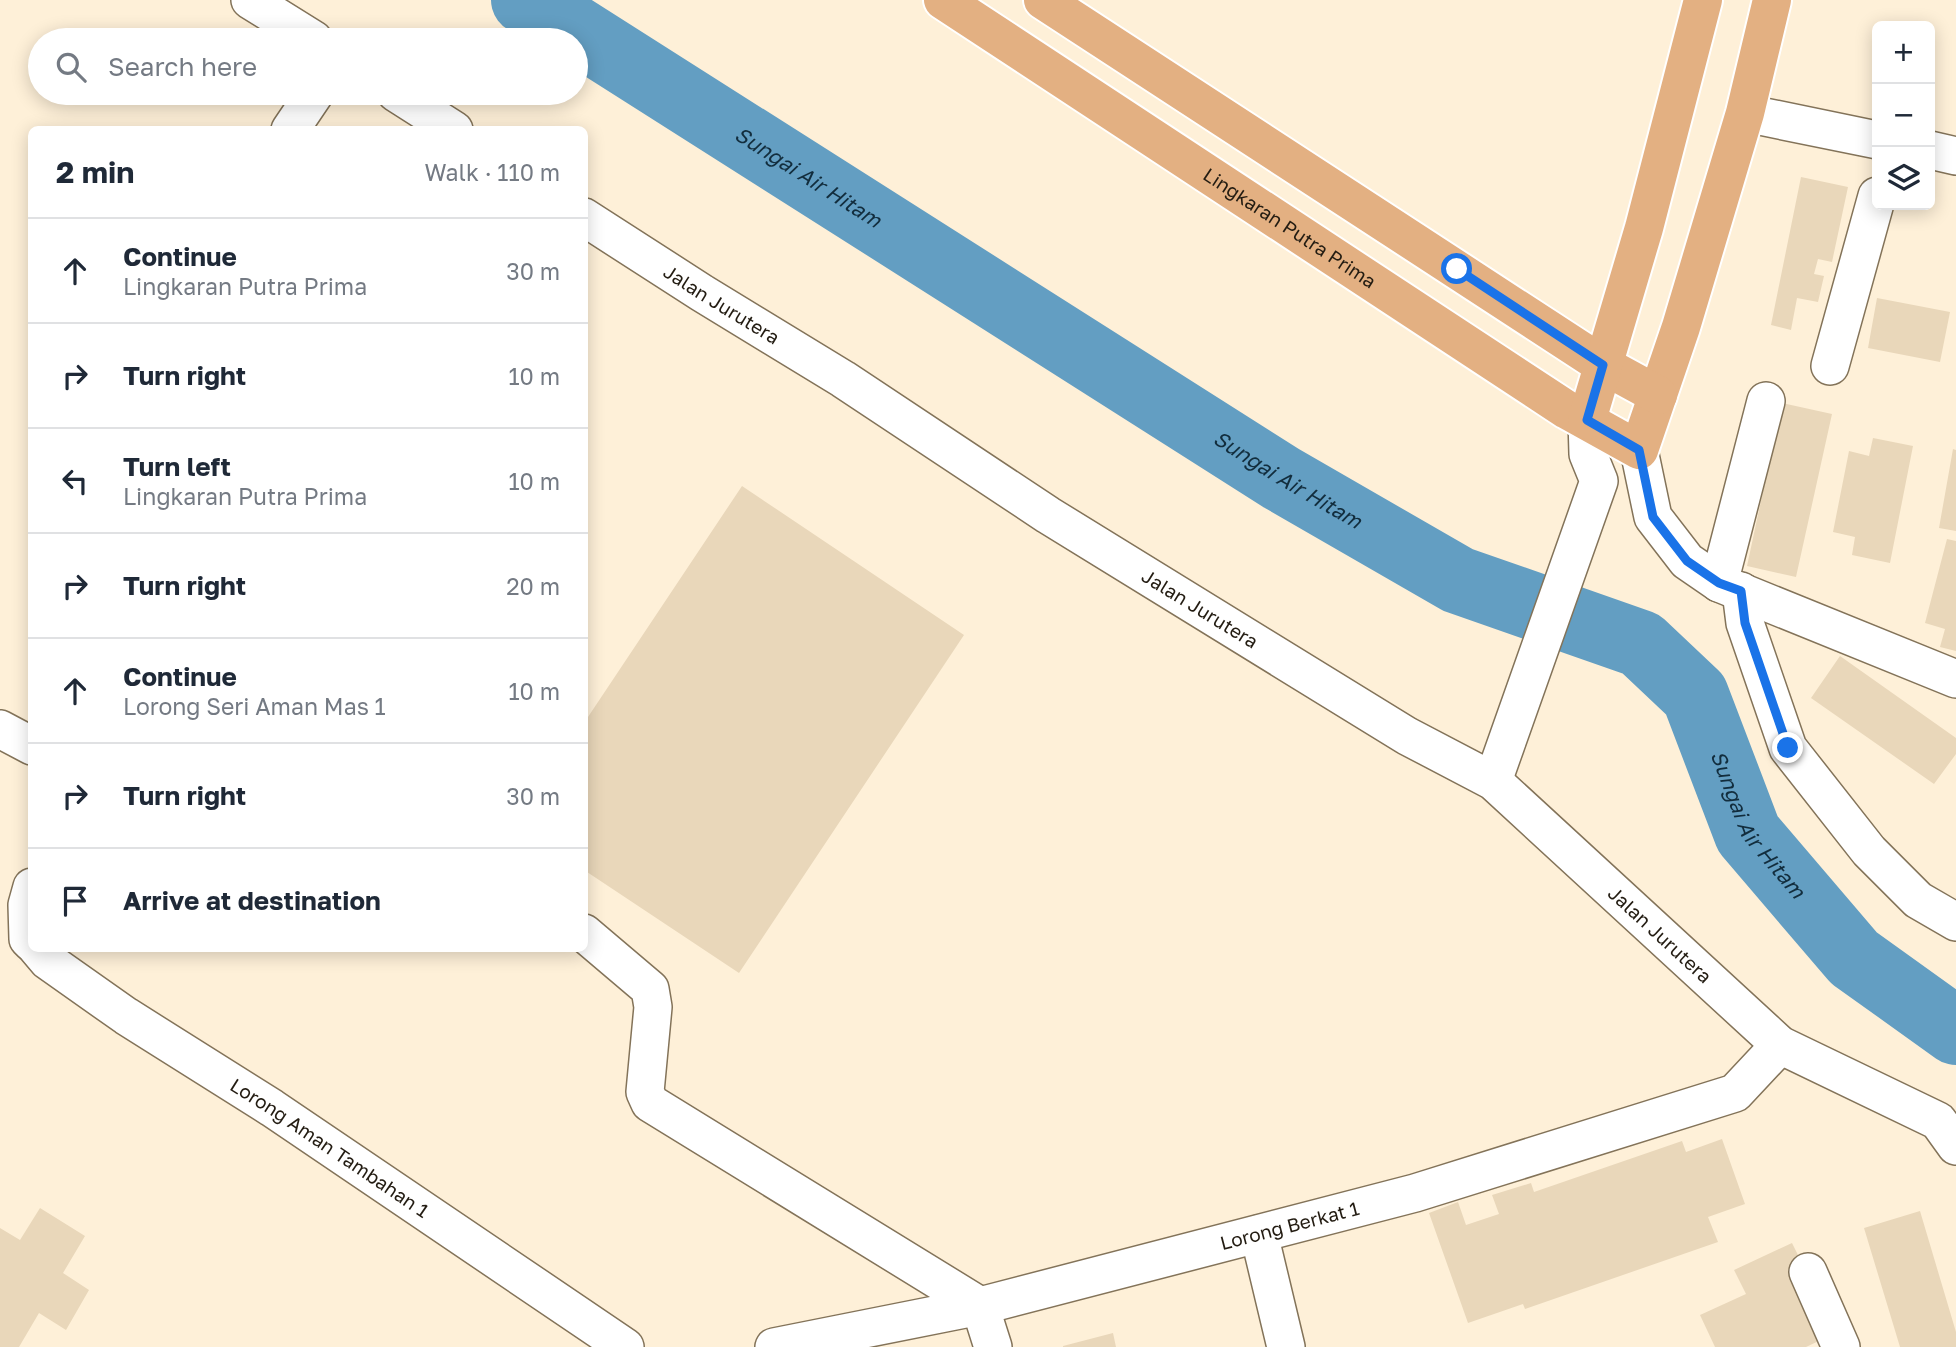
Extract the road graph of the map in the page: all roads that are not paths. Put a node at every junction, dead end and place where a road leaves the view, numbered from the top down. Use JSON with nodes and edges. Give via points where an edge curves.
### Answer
{"nodes":[{"id":1,"x":250,"y":0,"type":"edge"},
{"id":2,"x":943,"y":0,"type":"edge"},
{"id":3,"x":1043,"y":0,"type":"edge"},
{"id":4,"x":1703,"y":0,"type":"edge"},
{"id":5,"x":1772,"y":0,"type":"edge"},
{"id":6,"x":295,"y":28,"type":"edge"},
{"id":7,"x":307,"y":105,"type":"edge"},
{"id":8,"x":415,"y":105,"type":"edge"},
{"id":9,"x":1745,"y":113,"type":"junction"},
{"id":10,"x":293,"y":126,"type":"edge"},
{"id":11,"x":448,"y":126,"type":"edge"},
{"id":12,"x":1872,"y":139,"type":"edge"},
{"id":13,"x":1935,"y":151,"type":"edge"},
{"id":14,"x":1956,"y":156,"type":"edge"},
{"id":15,"x":1873,"y":210,"type":"edge"},
{"id":16,"x":588,"y":220,"type":"edge"},
{"id":17,"x":1603,"y":365,"type":"junction"},
{"id":18,"x":1830,"y":366,"type":"dead end"},
{"id":19,"x":1658,"y":395,"type":"junction"},
{"id":20,"x":1766,"y":401,"type":"dead end"},
{"id":21,"x":1587,"y":420,"type":"junction"},
{"id":22,"x":1639,"y":450,"type":"junction"},
{"id":23,"x":1599,"y":481,"type":"junction"},
{"id":24,"x":1730,"y":587,"type":"junction"},
{"id":25,"x":1956,"y":679,"type":"edge"},
{"id":26,"x":0,"y":729,"type":"edge"},
{"id":27,"x":28,"y":744,"type":"edge"},
{"id":28,"x":1493,"y":781,"type":"junction"},
{"id":29,"x":20,"y":900,"type":"edge"},
{"id":30,"x":1956,"y":922,"type":"edge"},
{"id":31,"x":588,"y":936,"type":"edge"},
{"id":32,"x":28,"y":939,"type":"edge"},
{"id":33,"x":40,"y":952,"type":"edge"},
{"id":34,"x":1780,"y":1045,"type":"junction"},
{"id":35,"x":1956,"y":1146,"type":"edge"},
{"id":36,"x":1259,"y":1234,"type":"junction"},
{"id":37,"x":1808,"y":1272,"type":"dead end"},
{"id":38,"x":980,"y":1306,"type":"junction"},
{"id":39,"x":625,"y":1347,"type":"edge"},
{"id":40,"x":774,"y":1347,"type":"edge"},
{"id":41,"x":993,"y":1347,"type":"edge"},
{"id":42,"x":1286,"y":1347,"type":"edge"},
{"id":43,"x":1841,"y":1347,"type":"edge"}],
"edges":[{"from":1,"to":6,"type":"street"},
{"from":2,"to":21,"type":"main road","name":"Lingkaran Putra Prima"},
{"from":3,"to":17,"type":"main road"},
{"from":4,"to":17,"type":"main road","via":[[1648,216]]},
{"from":5,"to":9,"type":"main road"},
{"from":7,"to":10,"type":"street"},
{"from":8,"to":11,"type":"street"},
{"from":9,"to":12,"type":"street"},
{"from":9,"to":19,"type":"main road"},
{"from":13,"to":14,"type":"street"},
{"from":15,"to":18,"type":"street"},
{"from":16,"to":28,"type":"street","name":"Jalan Jurutera","via":[[843,379],[1048,515],[1407,736]]},
{"from":17,"to":19,"type":"main road"},
{"from":17,"to":21,"type":"main road"},
{"from":19,"to":22,"type":"main road"},
{"from":20,"to":24,"type":"street"},
{"from":21,"to":22,"type":"main road","name":"Lingkaran Putra Prima"},
{"from":21,"to":23,"type":"street","via":[[1588,453]]},
{"from":22,"to":23,"type":"street","via":[[1625,471]]},
{"from":22,"to":24,"type":"street","via":[[1653,517],[1687,561]]},
{"from":23,"to":28,"type":"street"},
{"from":24,"to":25,"type":"street"},
{"from":24,"to":30,"type":"street","via":[[1788,748],[1869,851],[1918,900]]},
{"from":26,"to":27,"type":"street"},
{"from":28,"to":34,"type":"street","name":"Jalan Jurutera"},
{"from":29,"to":32,"type":"street"},
{"from":31,"to":38,"type":"street","via":[[650,989],[653,1007],[646,1093],[650,1103]]},
{"from":33,"to":39,"type":"street","name":"Lorong Aman Tambahan 1","via":[[126,1016],[272,1108]]},
{"from":34,"to":35,"type":"street","name":"Jalan Jurutera","via":[[1938,1121]]},
{"from":34,"to":36,"type":"street","name":"Lorong Berkat 1","via":[[1735,1093],[1415,1193]]},
{"from":36,"to":38,"type":"street","name":"Lorong Berkat 1"},
{"from":36,"to":42,"type":"street"},
{"from":37,"to":43,"type":"street"},
{"from":38,"to":40,"type":"street","name":"Lorong Berkat 1"},
{"from":38,"to":41,"type":"street"}]}
